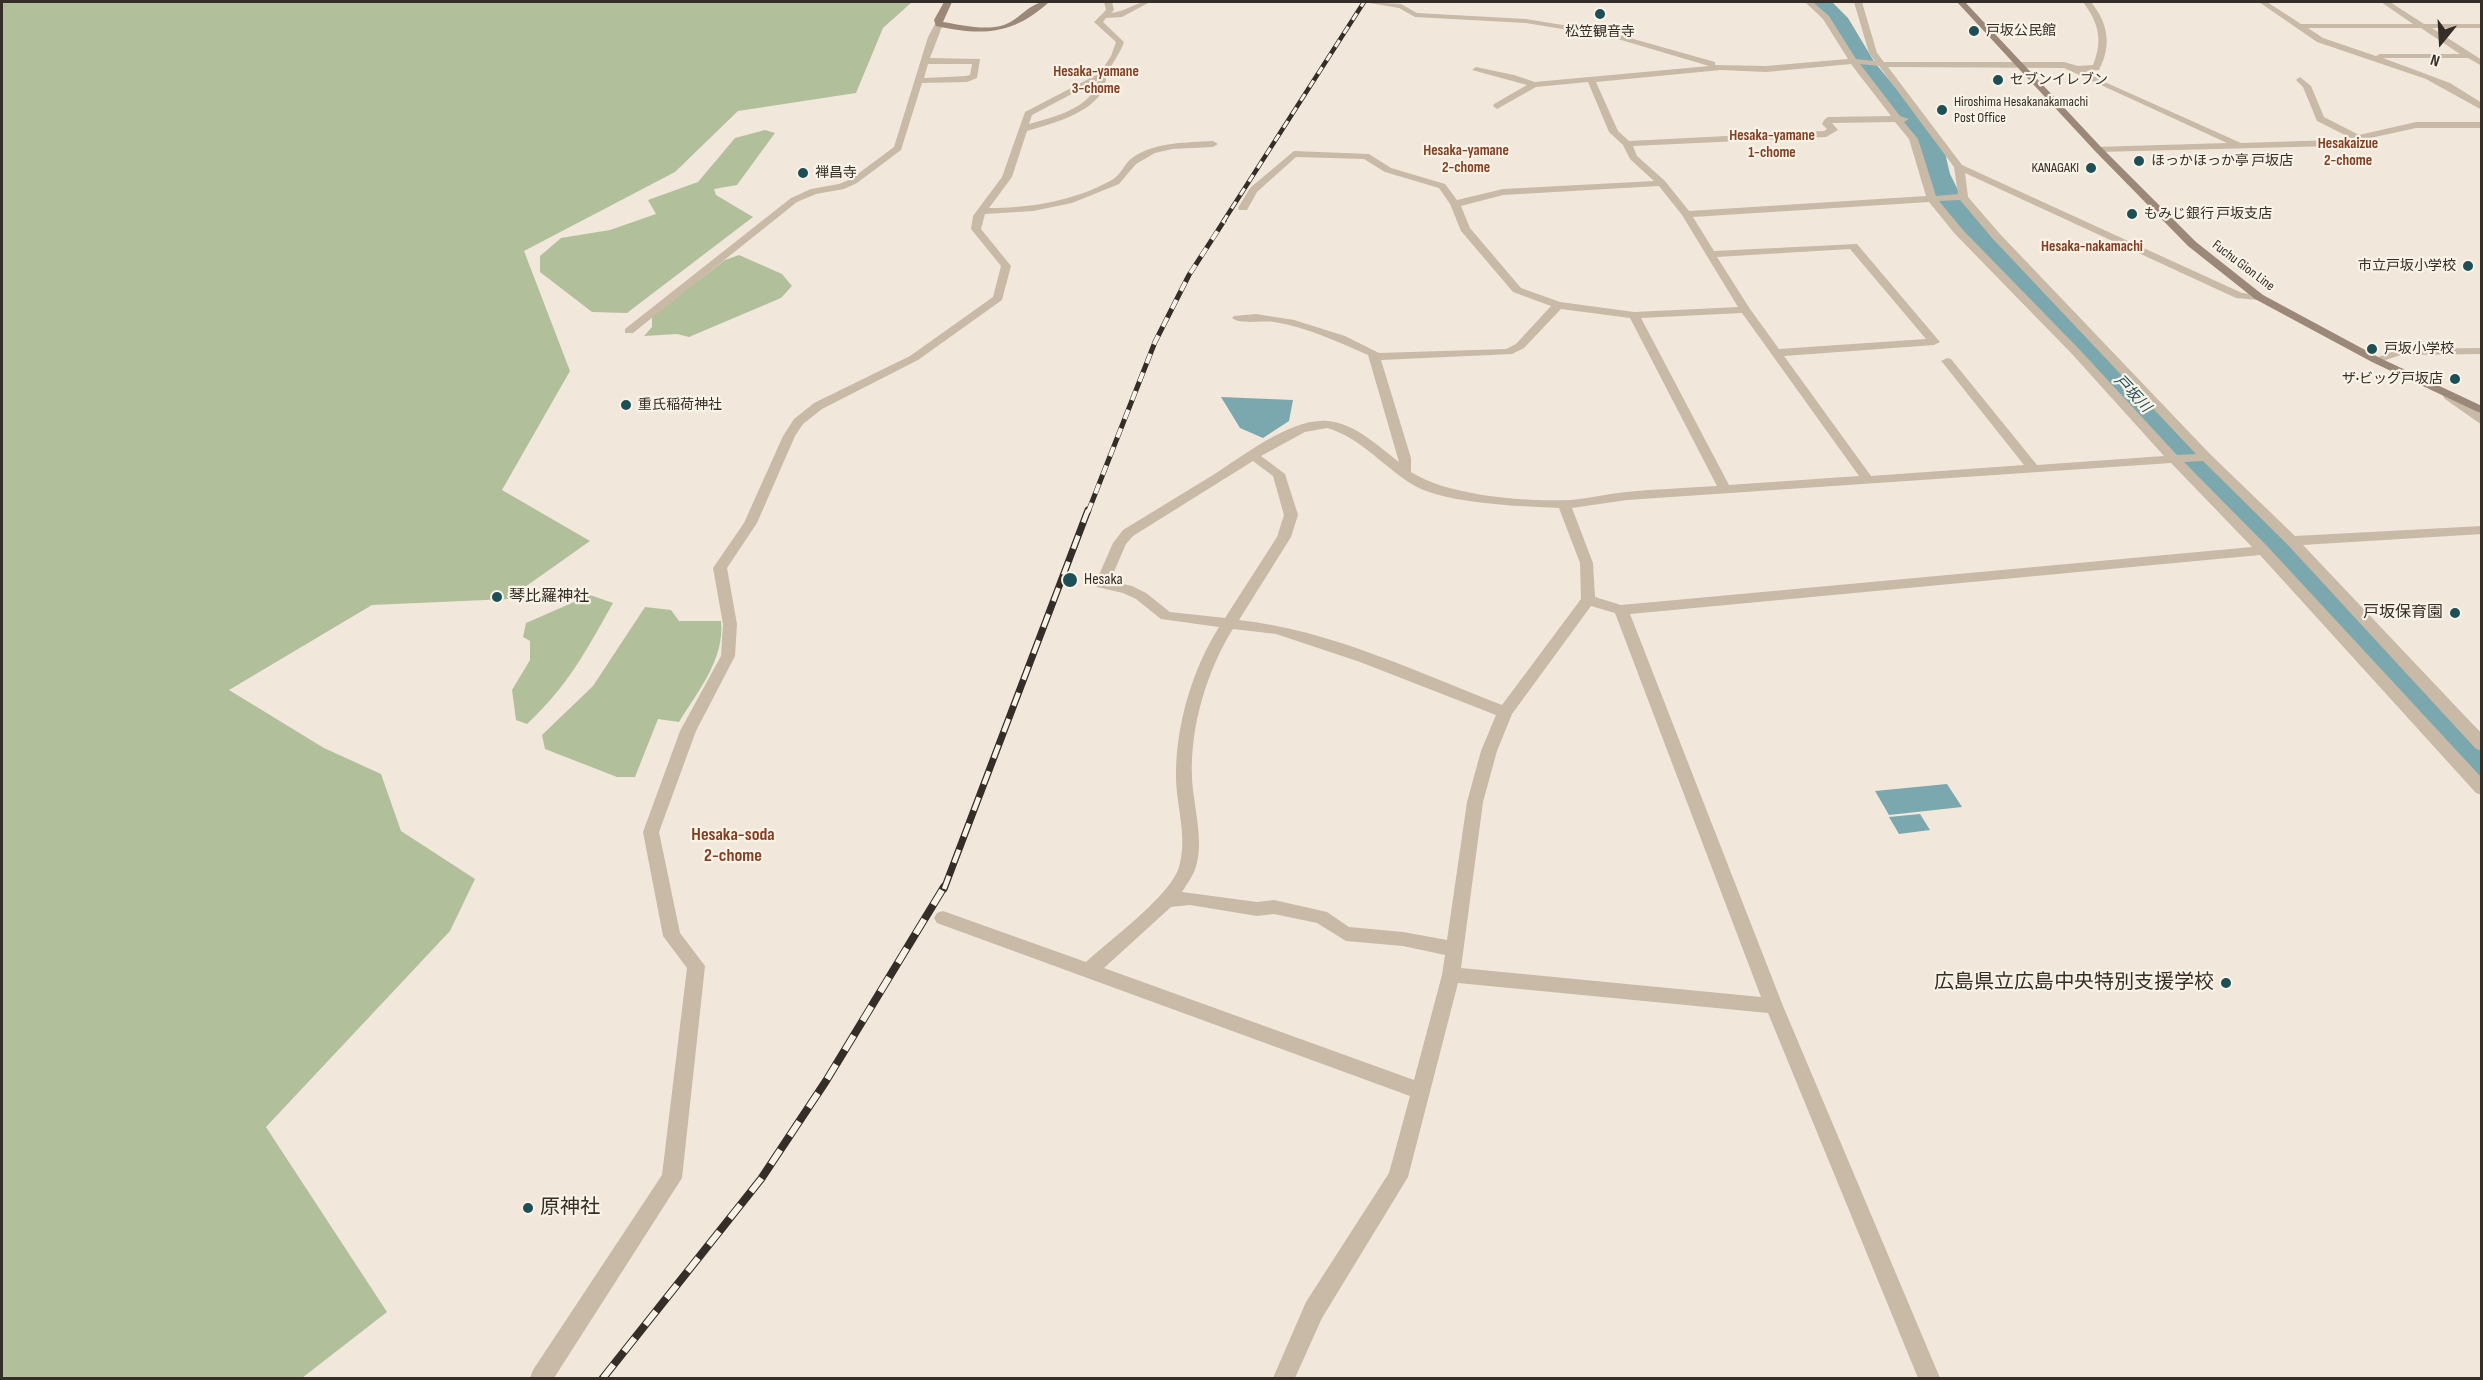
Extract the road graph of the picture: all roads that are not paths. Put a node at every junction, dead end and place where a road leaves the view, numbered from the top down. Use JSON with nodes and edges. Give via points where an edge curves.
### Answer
{"nodes":[{"id":1,"x":948,"y":2,"type":"edge"},
{"id":2,"x":1044,"y":2,"type":"edge"},
{"id":3,"x":1146,"y":2,"type":"edge"},
{"id":4,"x":1368,"y":2,"type":"edge"},
{"id":5,"x":1809,"y":2,"type":"edge"},
{"id":6,"x":1858,"y":2,"type":"edge"},
{"id":7,"x":1961,"y":2,"type":"edge"},
{"id":8,"x":2087,"y":2,"type":"edge"},
{"id":9,"x":2264,"y":2,"type":"edge"},
{"id":10,"x":2385,"y":2,"type":"edge"},
{"id":11,"x":1106,"y":9,"type":"edge"},
{"id":12,"x":939,"y":24,"type":"junction"},
{"id":13,"x":2299,"y":26,"type":"junction"},
{"id":14,"x":2422,"y":26,"type":"junction"},
{"id":15,"x":2481,"y":26,"type":"edge"},
{"id":16,"x":2367,"y":56,"type":"junction"},
{"id":17,"x":2469,"y":56,"type":"junction"},
{"id":18,"x":2481,"y":56,"type":"edge"},
{"id":19,"x":925,"y":61,"type":"junction"},
{"id":20,"x":1856,"y":62,"type":"junction"},
{"id":21,"x":1875,"y":64,"type":"junction"},
{"id":22,"x":2481,"y":64,"type":"edge"},
{"id":23,"x":2020,"y":66,"type":"junction"},
{"id":24,"x":1721,"y":67,"type":"junction"},
{"id":25,"x":2080,"y":68,"type":"junction"},
{"id":26,"x":1476,"y":70,"type":"dead end"},
{"id":27,"x":1591,"y":79,"type":"junction"},
{"id":28,"x":2300,"y":80,"type":"dead end"},
{"id":29,"x":919,"y":81,"type":"junction"},
{"id":30,"x":1534,"y":85,"type":"junction"},
{"id":31,"x":1497,"y":106,"type":"dead end"},
{"id":32,"x":2481,"y":107,"type":"edge"},
{"id":33,"x":1902,"y":119,"type":"junction"},
{"id":34,"x":1920,"y":119,"type":"junction"},
{"id":35,"x":2481,"y":125,"type":"edge"},
{"id":36,"x":2358,"y":138,"type":"junction"},
{"id":37,"x":1213,"y":144,"type":"dead end"},
{"id":38,"x":1627,"y":144,"type":"junction"},
{"id":39,"x":2237,"y":144,"type":"junction"},
{"id":40,"x":2098,"y":149,"type":"junction"},
{"id":41,"x":1959,"y":167,"type":"junction"},
{"id":42,"x":1662,"y":183,"type":"junction"},
{"id":43,"x":1959,"y":197,"type":"junction"},
{"id":44,"x":1936,"y":199,"type":"junction"},
{"id":45,"x":1455,"y":204,"type":"junction"},
{"id":46,"x":1243,"y":208,"type":"dead end"},
{"id":47,"x":982,"y":211,"type":"junction"},
{"id":48,"x":1686,"y":214,"type":"junction"},
{"id":49,"x":1711,"y":254,"type":"junction"},
{"id":50,"x":2259,"y":297,"type":"junction"},
{"id":51,"x":1558,"y":305,"type":"junction"},
{"id":52,"x":1745,"y":309,"type":"junction"},
{"id":53,"x":1634,"y":315,"type":"junction"},
{"id":54,"x":1238,"y":318,"type":"dead end"},
{"id":55,"x":629,"y":331,"type":"dead end"},
{"id":56,"x":2481,"y":351,"type":"edge"},
{"id":57,"x":1777,"y":353,"type":"junction"},
{"id":58,"x":1374,"y":357,"type":"junction"},
{"id":59,"x":2376,"y":360,"type":"junction"},
{"id":60,"x":1947,"y":361,"type":"dead end"},
{"id":61,"x":2449,"y":396,"type":"junction"},
{"id":62,"x":2481,"y":411,"type":"edge"},
{"id":63,"x":2481,"y":421,"type":"edge"},
{"id":64,"x":1253,"y":456,"type":"junction"},
{"id":65,"x":2206,"y":457,"type":"junction"},
{"id":66,"x":2174,"y":459,"type":"junction"},
{"id":67,"x":2032,"y":467,"type":"junction"},
{"id":68,"x":1405,"y":474,"type":"junction"},
{"id":69,"x":1868,"y":480,"type":"junction"},
{"id":70,"x":1725,"y":489,"type":"junction"},
{"id":71,"x":1564,"y":504,"type":"junction"},
{"id":72,"x":2481,"y":530,"type":"edge"},
{"id":73,"x":2292,"y":541,"type":"junction"},
{"id":74,"x":2263,"y":550,"type":"junction"},
{"id":75,"x":1588,"y":600,"type":"junction"},
{"id":76,"x":1621,"y":610,"type":"junction"},
{"id":77,"x":1228,"y":624,"type":"junction"},
{"id":78,"x":1505,"y":712,"type":"junction"},
{"id":79,"x":2481,"y":745,"type":"edge"},
{"id":80,"x":2481,"y":789,"type":"edge"},
{"id":81,"x":1167,"y":900,"type":"junction"},
{"id":82,"x":943,"y":918,"type":"dead end"},
{"id":83,"x":1455,"y":949,"type":"junction"},
{"id":84,"x":1089,"y":971,"type":"junction"},
{"id":85,"x":1451,"y":975,"type":"junction"},
{"id":86,"x":1774,"y":1006,"type":"junction"},
{"id":87,"x":1421,"y":1091,"type":"junction"},
{"id":88,"x":541,"y":1378,"type":"edge"},
{"id":89,"x":1284,"y":1378,"type":"edge"},
{"id":90,"x":1929,"y":1378,"type":"edge"}],
"edges":[{"from":1,"to":12,"type":"main road"},
{"from":2,"to":12,"type":"main road","via":[[1006,27],[975,30]]},
{"from":3,"to":11,"type":"street","via":[[1119,15]]},
{"from":4,"to":24,"type":"street","via":[[1401,6],[1415,15],[1526,21],[1612,35]]},
{"from":5,"to":20,"type":"street","via":[[1826,18]]},
{"from":6,"to":21,"type":"street"},
{"from":7,"to":23,"type":"main road","name":"Fuchu Gion Line"},
{"from":8,"to":25,"type":"street","via":[[2097,13],[2105,33],[2103,53],[2096,68]]},
{"from":9,"to":13,"type":"street"},
{"from":10,"to":14,"type":"street"},
{"from":11,"to":47,"type":"street","via":[[1098,22],[1120,42],[1115,56],[1103,75],[1028,114],[1007,177]]},
{"from":12,"to":19,"type":"street"},
{"from":13,"to":14,"type":"street"},
{"from":13,"to":16,"type":"street","via":[[2320,40]]},
{"from":14,"to":15,"type":"street"},
{"from":14,"to":17,"type":"street"},
{"from":16,"to":17,"type":"street"},
{"from":16,"to":32,"type":"street","via":[[2438,81]]},
{"from":17,"to":18,"type":"street"},
{"from":17,"to":22,"type":"street"},
{"from":19,"to":29,"type":"street"},
{"from":19,"to":29,"type":"street","via":[[977,61],[974,76],[967,79]]},
{"from":20,"to":21,"type":"street"},
{"from":20,"to":24,"type":"street","via":[[1766,69]]},
{"from":20,"to":33,"type":"street"},
{"from":21,"to":23,"type":"street"},
{"from":21,"to":34,"type":"street"},
{"from":23,"to":25,"type":"street"},
{"from":23,"to":40,"type":"main road","name":"Fuchu Gion Line"},
{"from":24,"to":27,"type":"street"},
{"from":25,"to":39,"type":"street","via":[[2097,82]]},
{"from":26,"to":30,"type":"street"},
{"from":27,"to":30,"type":"street"},
{"from":27,"to":38,"type":"street","via":[[1614,132]]},
{"from":28,"to":36,"type":"street","via":[[2307,86],[2320,119]]},
{"from":29,"to":55,"type":"street","via":[[903,138],[888,158],[841,187],[814,190],[794,200]]},
{"from":30,"to":31,"type":"street"},
{"from":33,"to":34,"type":"street"},
{"from":33,"to":38,"type":"street","via":[[1828,120],[1833,130],[1826,134]]},
{"from":33,"to":44,"type":"street"},
{"from":34,"to":41,"type":"street"},
{"from":35,"to":36,"type":"street","via":[[2416,125]]},
{"from":36,"to":39,"type":"street","via":[[2334,143]]},
{"from":37,"to":47,"type":"street","via":[[1177,145],[1147,153],[1128,166],[1125,176],[1117,182],[1083,197],[998,212]]},
{"from":38,"to":42,"type":"street","via":[[1633,157]]},
{"from":39,"to":40,"type":"street"},
{"from":40,"to":50,"type":"main road","name":"Fuchu Gion Line","via":[[2192,244]]},
{"from":41,"to":43,"type":"street"},
{"from":41,"to":50,"type":"street","via":[[2240,296]]},
{"from":42,"to":45,"type":"street","via":[[1503,192]]},
{"from":42,"to":48,"type":"street"},
{"from":43,"to":44,"type":"street"},
{"from":43,"to":65,"type":"street"},
{"from":44,"to":48,"type":"street"},
{"from":44,"to":66,"type":"street","via":[[1959,232],[2076,351]]},
{"from":45,"to":46,"type":"street","via":[[1442,186],[1388,170],[1372,158],[1318,153],[1287,158],[1253,190]]},
{"from":45,"to":51,"type":"street","via":[[1465,229],[1517,290]]},
{"from":47,"to":88,"type":"street","via":[[976,229],[1006,266],[998,298],[914,358],[818,406],[798,422],[750,523],[720,568],[730,624],[728,656],[688,731],[651,832],[672,936],[696,966],[672,1178]]},
{"from":48,"to":49,"type":"street"},
{"from":49,"to":52,"type":"street"},
{"from":49,"to":57,"type":"street","via":[[1853,246],[1934,342]]},
{"from":50,"to":59,"type":"main road","name":"Fuchu Gion Line"},
{"from":51,"to":53,"type":"street"},
{"from":51,"to":58,"type":"street","via":[[1520,346],[1508,352]]},
{"from":52,"to":53,"type":"street"},
{"from":52,"to":57,"type":"street"},
{"from":53,"to":70,"type":"street"},
{"from":54,"to":58,"type":"street","via":[[1276,318],[1320,330]]},
{"from":56,"to":59,"type":"street","via":[[2400,352]]},
{"from":57,"to":69,"type":"street"},
{"from":58,"to":68,"type":"street","via":[[1405,458]]},
{"from":59,"to":61,"type":"main road","name":"Fuchu Gion Line"},
{"from":60,"to":67,"type":"street"},
{"from":61,"to":62,"type":"main road","name":"Fuchu Gion Line"},
{"from":61,"to":63,"type":"street"},
{"from":64,"to":68,"type":"street","via":[[1285,436],[1311,426],[1331,424],[1360,437]]},
{"from":64,"to":77,"type":"street","via":[[1279,474],[1291,515],[1284,537]]},
{"from":64,"to":77,"type":"street","via":[[1128,533],[1101,584],[1127,589],[1166,616]]},
{"from":65,"to":66,"type":"street"},
{"from":65,"to":73,"type":"street"},
{"from":66,"to":67,"type":"street"},
{"from":66,"to":74,"type":"street"},
{"from":67,"to":69,"type":"street"},
{"from":68,"to":71,"type":"street","via":[[1443,491]]},
{"from":69,"to":70,"type":"street"},
{"from":70,"to":71,"type":"street","via":[[1627,495]]},
{"from":71,"to":75,"type":"street","via":[[1586,557],[1591,586]]},
{"from":72,"to":73,"type":"street"},
{"from":73,"to":79,"type":"street"},
{"from":74,"to":76,"type":"street"},
{"from":74,"to":80,"type":"street"},
{"from":75,"to":76,"type":"street"},
{"from":75,"to":78,"type":"street"},
{"from":76,"to":86,"type":"street"},
{"from":77,"to":78,"type":"street","via":[[1277,628]]},
{"from":77,"to":81,"type":"street","via":[[1214,647],[1190,719],[1184,776],[1191,835],[1187,870]]},
{"from":78,"to":83,"type":"street","via":[[1475,802]]},
{"from":81,"to":83,"type":"street","via":[[1190,898],[1257,909],[1274,907],[1321,917],[1346,934]]},
{"from":81,"to":84,"type":"street"},
{"from":82,"to":84,"type":"street"},
{"from":83,"to":85,"type":"street"},
{"from":84,"to":87,"type":"street"},
{"from":85,"to":86,"type":"street"},
{"from":85,"to":87,"type":"street"},
{"from":86,"to":90,"type":"street"},
{"from":87,"to":89,"type":"street","via":[[1398,1177],[1314,1310]]}]}
